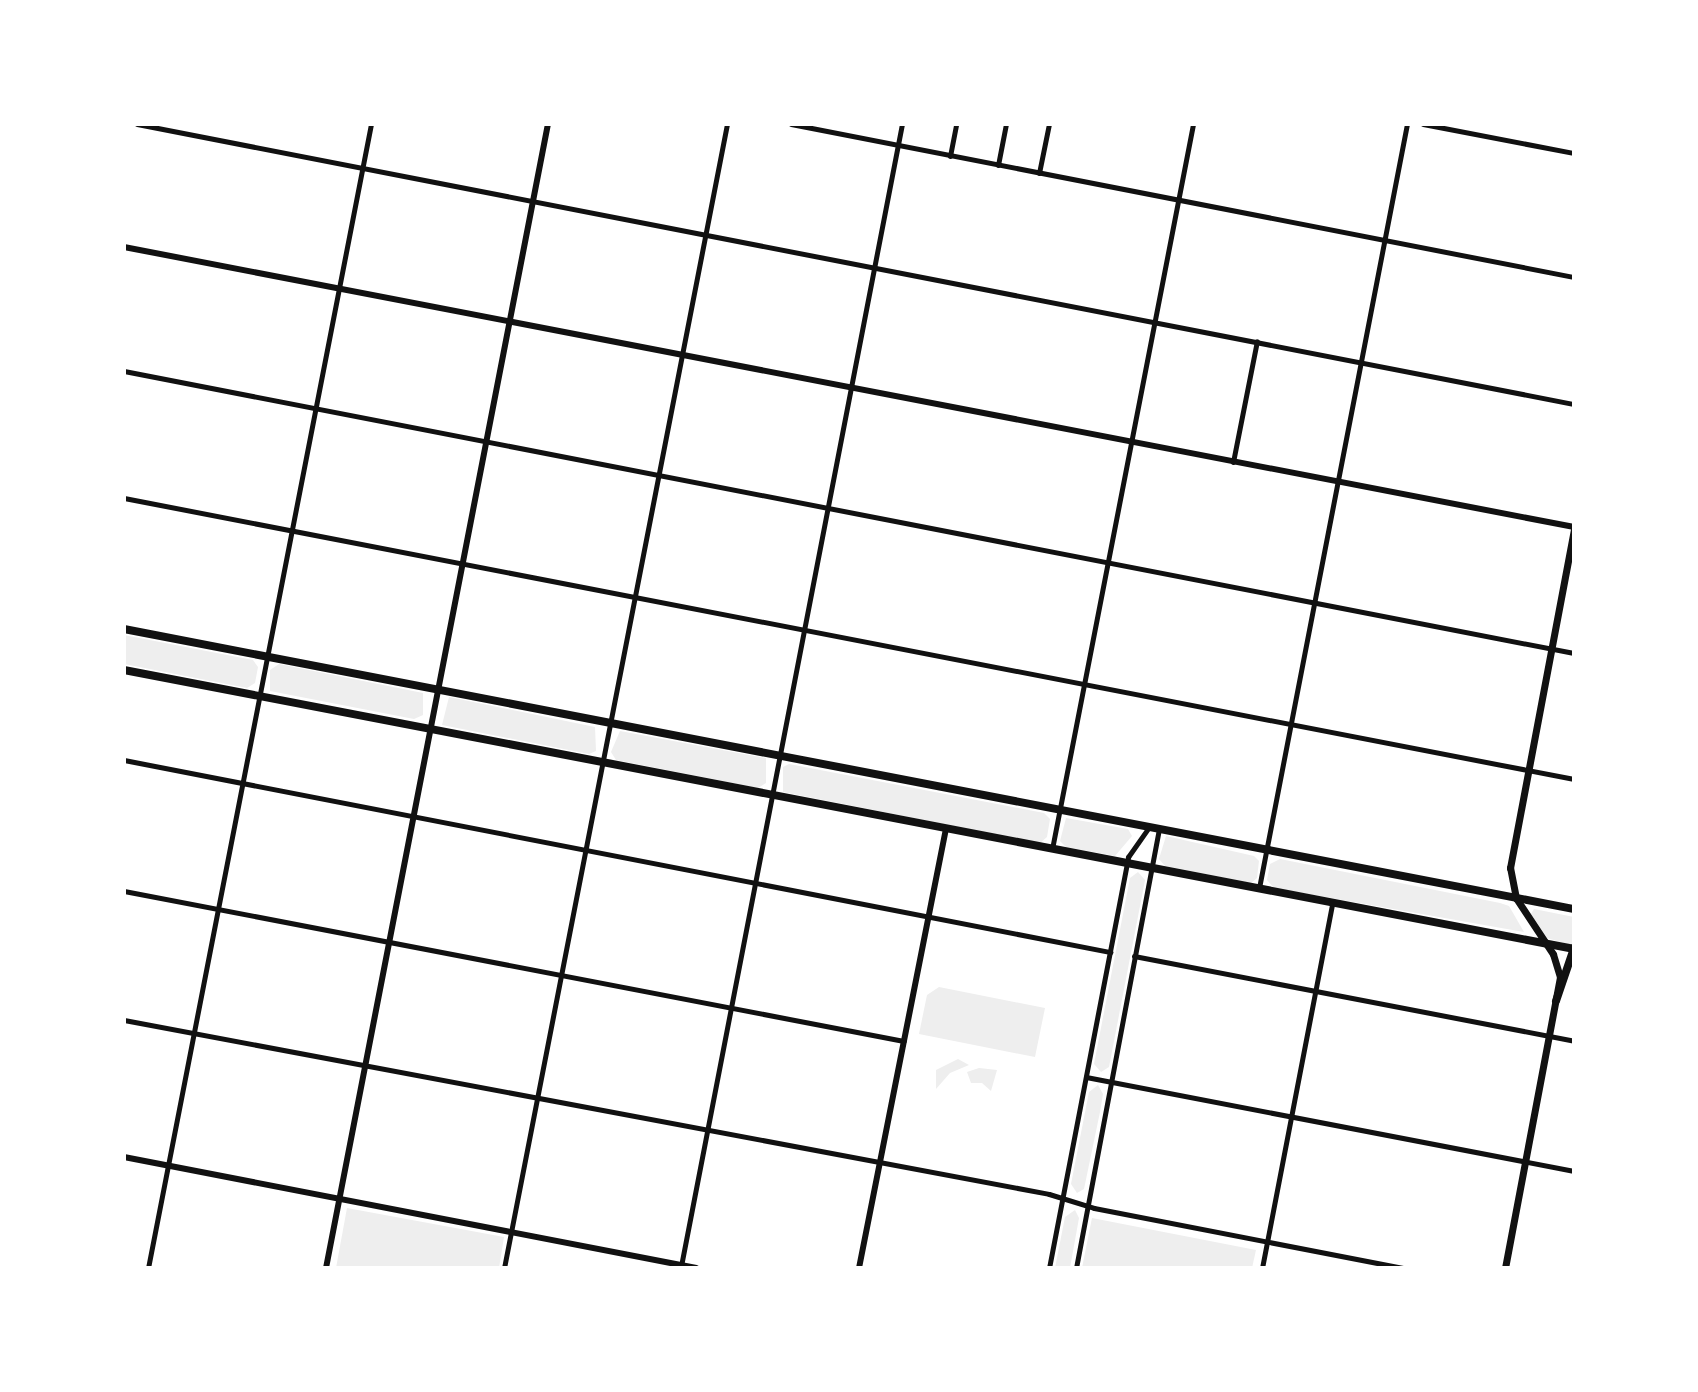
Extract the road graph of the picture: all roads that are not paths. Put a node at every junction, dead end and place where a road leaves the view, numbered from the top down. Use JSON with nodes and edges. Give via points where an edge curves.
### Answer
{"nodes":[{"id":1,"x":137,"y":124,"type":"edge"},
{"id":2,"x":371,"y":124,"type":"edge"},
{"id":3,"x":548,"y":124,"type":"edge"},
{"id":4,"x":727,"y":124,"type":"edge"},
{"id":5,"x":791,"y":124,"type":"edge"},
{"id":6,"x":902,"y":124,"type":"edge"},
{"id":7,"x":956,"y":124,"type":"edge"},
{"id":8,"x":1006,"y":124,"type":"edge"},
{"id":9,"x":1049,"y":124,"type":"edge"},
{"id":10,"x":1193,"y":124,"type":"edge"},
{"id":11,"x":1407,"y":124,"type":"edge"},
{"id":12,"x":1423,"y":124,"type":"edge"},
{"id":13,"x":898,"y":146,"type":"junction"},
{"id":14,"x":1574,"y":153,"type":"edge"},
{"id":15,"x":950,"y":156,"type":"junction"},
{"id":16,"x":998,"y":165,"type":"junction"},
{"id":17,"x":363,"y":167,"type":"junction"},
{"id":18,"x":1039,"y":173,"type":"junction"},
{"id":19,"x":533,"y":201,"type":"junction"},
{"id":20,"x":1178,"y":201,"type":"junction"},
{"id":21,"x":705,"y":235,"type":"junction"},
{"id":22,"x":1385,"y":241,"type":"junction"},
{"id":23,"x":124,"y":247,"type":"edge"},
{"id":24,"x":874,"y":267,"type":"junction"},
{"id":25,"x":1574,"y":277,"type":"edge"},
{"id":26,"x":338,"y":289,"type":"junction"},
{"id":27,"x":509,"y":322,"type":"junction"},
{"id":28,"x":1155,"y":322,"type":"junction"},
{"id":29,"x":1257,"y":341,"type":"junction"},
{"id":30,"x":681,"y":355,"type":"junction"},
{"id":31,"x":1362,"y":362,"type":"junction"},
{"id":32,"x":124,"y":371,"type":"edge"},
{"id":33,"x":851,"y":388,"type":"junction"},
{"id":34,"x":1574,"y":404,"type":"edge"},
{"id":35,"x":316,"y":407,"type":"junction"},
{"id":36,"x":486,"y":442,"type":"junction"},
{"id":37,"x":1132,"y":442,"type":"junction"},
{"id":38,"x":1233,"y":462,"type":"junction"},
{"id":39,"x":659,"y":475,"type":"junction"},
{"id":40,"x":1339,"y":483,"type":"junction"},
{"id":41,"x":124,"y":498,"type":"edge"},
{"id":42,"x":827,"y":509,"type":"junction"},
{"id":43,"x":1574,"y":527,"type":"edge"},
{"id":44,"x":292,"y":529,"type":"junction"},
{"id":45,"x":463,"y":563,"type":"junction"},
{"id":46,"x":1109,"y":563,"type":"junction"},
{"id":47,"x":636,"y":596,"type":"junction"},
{"id":48,"x":1316,"y":603,"type":"junction"},
{"id":49,"x":124,"y":629,"type":"edge"},
{"id":50,"x":804,"y":630,"type":"junction"},
{"id":51,"x":1551,"y":648,"type":"junction"},
{"id":52,"x":1574,"y":653,"type":"edge"},
{"id":53,"x":267,"y":657,"type":"junction"},
{"id":54,"x":124,"y":670,"type":"edge"},
{"id":55,"x":1085,"y":684,"type":"junction"},
{"id":56,"x":438,"y":690,"type":"junction"},
{"id":57,"x":259,"y":695,"type":"junction"},
{"id":58,"x":611,"y":723,"type":"junction"},
{"id":59,"x":1292,"y":724,"type":"junction"},
{"id":60,"x":431,"y":729,"type":"junction"},
{"id":61,"x":779,"y":757,"type":"junction"},
{"id":62,"x":124,"y":760,"type":"edge"},
{"id":63,"x":604,"y":763,"type":"junction"},
{"id":64,"x":1527,"y":770,"type":"junction"},
{"id":65,"x":1574,"y":779,"type":"edge"},
{"id":66,"x":242,"y":783,"type":"junction"},
{"id":67,"x":772,"y":795,"type":"junction"},
{"id":68,"x":1059,"y":811,"type":"junction"},
{"id":69,"x":414,"y":817,"type":"junction"},
{"id":70,"x":1148,"y":828,"type":"junction"},
{"id":71,"x":946,"y":829,"type":"junction"},
{"id":72,"x":1159,"y":830,"type":"junction"},
{"id":73,"x":1052,"y":849,"type":"junction"},
{"id":74,"x":587,"y":850,"type":"junction"},
{"id":75,"x":1267,"y":851,"type":"junction"},
{"id":76,"x":1127,"y":864,"type":"junction"},
{"id":77,"x":1151,"y":869,"type":"junction"},
{"id":78,"x":755,"y":883,"type":"junction"},
{"id":79,"x":1259,"y":889,"type":"junction"},
{"id":80,"x":124,"y":891,"type":"edge"},
{"id":81,"x":1516,"y":898,"type":"junction"},
{"id":82,"x":1332,"y":904,"type":"junction"},
{"id":83,"x":218,"y":909,"type":"junction"},
{"id":84,"x":1574,"y":909,"type":"edge"},
{"id":85,"x":928,"y":917,"type":"junction"},
{"id":86,"x":389,"y":943,"type":"junction"},
{"id":87,"x":1547,"y":943,"type":"junction"},
{"id":88,"x":1574,"y":948,"type":"edge"},
{"id":89,"x":1110,"y":952,"type":"junction"},
{"id":90,"x":1134,"y":956,"type":"junction"},
{"id":91,"x":562,"y":976,"type":"junction"},
{"id":92,"x":1316,"y":991,"type":"junction"},
{"id":93,"x":1556,"y":1001,"type":"junction"},
{"id":94,"x":731,"y":1009,"type":"junction"},
{"id":95,"x":124,"y":1020,"type":"edge"},
{"id":96,"x":193,"y":1034,"type":"junction"},
{"id":97,"x":1550,"y":1036,"type":"junction"},
{"id":98,"x":904,"y":1041,"type":"junction"},
{"id":99,"x":1574,"y":1041,"type":"edge"},
{"id":100,"x":365,"y":1067,"type":"junction"},
{"id":101,"x":1086,"y":1077,"type":"junction"},
{"id":102,"x":1110,"y":1081,"type":"junction"},
{"id":103,"x":538,"y":1100,"type":"junction"},
{"id":104,"x":1292,"y":1116,"type":"junction"},
{"id":105,"x":707,"y":1133,"type":"junction"},
{"id":106,"x":124,"y":1157,"type":"edge"},
{"id":107,"x":1525,"y":1161,"type":"junction"},
{"id":108,"x":879,"y":1164,"type":"junction"},
{"id":109,"x":168,"y":1165,"type":"junction"},
{"id":110,"x":1574,"y":1171,"type":"edge"},
{"id":111,"x":1063,"y":1196,"type":"junction"},
{"id":112,"x":340,"y":1199,"type":"junction"},
{"id":113,"x":1088,"y":1206,"type":"junction"},
{"id":114,"x":511,"y":1232,"type":"junction"},
{"id":115,"x":1268,"y":1241,"type":"junction"},
{"id":116,"x":681,"y":1266,"type":"edge"},
{"id":117,"x":148,"y":1268,"type":"edge"},
{"id":118,"x":326,"y":1268,"type":"edge"},
{"id":119,"x":504,"y":1268,"type":"edge"},
{"id":120,"x":696,"y":1268,"type":"edge"},
{"id":121,"x":859,"y":1268,"type":"edge"},
{"id":122,"x":1049,"y":1268,"type":"edge"},
{"id":123,"x":1076,"y":1268,"type":"edge"},
{"id":124,"x":1262,"y":1268,"type":"edge"},
{"id":125,"x":1404,"y":1268,"type":"edge"},
{"id":126,"x":1505,"y":1268,"type":"edge"}],
"edges":[{"from":1,"to":17,"type":"street"},
{"from":2,"to":17,"type":"street"},
{"from":3,"to":19,"type":"street"},
{"from":4,"to":21,"type":"street"},
{"from":5,"to":13,"type":"street"},
{"from":6,"to":13,"type":"street"},
{"from":7,"to":15,"type":"street"},
{"from":8,"to":16,"type":"street"},
{"from":9,"to":18,"type":"street"},
{"from":10,"to":20,"type":"street"},
{"from":11,"to":22,"type":"street"},
{"from":12,"to":14,"type":"street"},
{"from":13,"to":15,"type":"street"},
{"from":13,"to":24,"type":"street"},
{"from":15,"to":16,"type":"street"},
{"from":16,"to":18,"type":"street"},
{"from":17,"to":19,"type":"street"},
{"from":17,"to":26,"type":"street"},
{"from":18,"to":20,"type":"street"},
{"from":19,"to":21,"type":"street"},
{"from":19,"to":27,"type":"street"},
{"from":20,"to":22,"type":"street"},
{"from":20,"to":28,"type":"street"},
{"from":21,"to":24,"type":"street"},
{"from":21,"to":30,"type":"street"},
{"from":22,"to":25,"type":"street"},
{"from":22,"to":31,"type":"street"},
{"from":23,"to":26,"type":"street"},
{"from":24,"to":28,"type":"street"},
{"from":24,"to":33,"type":"street"},
{"from":26,"to":27,"type":"street"},
{"from":26,"to":35,"type":"street"},
{"from":27,"to":30,"type":"street"},
{"from":27,"to":36,"type":"street"},
{"from":28,"to":29,"type":"street"},
{"from":28,"to":37,"type":"street"},
{"from":29,"to":31,"type":"street"},
{"from":29,"to":38,"type":"street"},
{"from":30,"to":33,"type":"street"},
{"from":30,"to":39,"type":"street"},
{"from":31,"to":34,"type":"street"},
{"from":31,"to":40,"type":"street"},
{"from":32,"to":35,"type":"street"},
{"from":33,"to":37,"type":"street"},
{"from":33,"to":42,"type":"street"},
{"from":35,"to":36,"type":"street"},
{"from":35,"to":44,"type":"street"},
{"from":36,"to":39,"type":"street"},
{"from":36,"to":45,"type":"street"},
{"from":37,"to":38,"type":"street"},
{"from":37,"to":46,"type":"street"},
{"from":38,"to":40,"type":"street"},
{"from":39,"to":42,"type":"street"},
{"from":39,"to":47,"type":"street"},
{"from":40,"to":43,"type":"street"},
{"from":40,"to":48,"type":"street"},
{"from":41,"to":44,"type":"street"},
{"from":42,"to":46,"type":"street"},
{"from":42,"to":50,"type":"street"},
{"from":43,"to":51,"type":"main road"},
{"from":44,"to":45,"type":"street"},
{"from":44,"to":53,"type":"street"},
{"from":45,"to":47,"type":"street"},
{"from":45,"to":56,"type":"street"},
{"from":46,"to":48,"type":"street"},
{"from":46,"to":55,"type":"street"},
{"from":47,"to":50,"type":"street"},
{"from":47,"to":58,"type":"street"},
{"from":48,"to":51,"type":"street"},
{"from":48,"to":59,"type":"street"},
{"from":49,"to":53,"type":"main road"},
{"from":50,"to":55,"type":"street"},
{"from":50,"to":61,"type":"street"},
{"from":51,"to":52,"type":"street"},
{"from":51,"to":64,"type":"main road"},
{"from":53,"to":56,"type":"main road"},
{"from":53,"to":57,"type":"street"},
{"from":54,"to":57,"type":"main road"},
{"from":55,"to":59,"type":"street"},
{"from":55,"to":68,"type":"street"},
{"from":56,"to":58,"type":"main road"},
{"from":56,"to":60,"type":"street"},
{"from":57,"to":60,"type":"main road"},
{"from":57,"to":66,"type":"street"},
{"from":58,"to":61,"type":"main road"},
{"from":58,"to":63,"type":"street"},
{"from":59,"to":64,"type":"street"},
{"from":59,"to":75,"type":"street"},
{"from":60,"to":63,"type":"main road"},
{"from":60,"to":69,"type":"street"},
{"from":61,"to":67,"type":"street"},
{"from":61,"to":68,"type":"main road"},
{"from":62,"to":66,"type":"street"},
{"from":63,"to":67,"type":"main road"},
{"from":63,"to":74,"type":"street"},
{"from":64,"to":65,"type":"street"},
{"from":64,"to":81,"type":"main road","via":[[1510,868]]},
{"from":66,"to":69,"type":"street"},
{"from":66,"to":83,"type":"street"},
{"from":67,"to":71,"type":"main road"},
{"from":67,"to":78,"type":"street"},
{"from":68,"to":70,"type":"main road"},
{"from":68,"to":73,"type":"street"},
{"from":69,"to":74,"type":"street"},
{"from":69,"to":86,"type":"street"},
{"from":70,"to":72,"type":"main road"},
{"from":70,"to":76,"type":"street","via":[[1134,843]]},
{"from":71,"to":73,"type":"main road"},
{"from":71,"to":85,"type":"street"},
{"from":72,"to":75,"type":"main road"},
{"from":72,"to":77,"type":"street"},
{"from":73,"to":76,"type":"main road"},
{"from":74,"to":78,"type":"street"},
{"from":74,"to":91,"type":"street"},
{"from":75,"to":79,"type":"street"},
{"from":75,"to":81,"type":"main road"},
{"from":76,"to":77,"type":"main road"},
{"from":76,"to":89,"type":"street"},
{"from":77,"to":79,"type":"main road"},
{"from":77,"to":90,"type":"street"},
{"from":78,"to":85,"type":"street"},
{"from":78,"to":94,"type":"street"},
{"from":79,"to":82,"type":"main road"},
{"from":80,"to":83,"type":"street"},
{"from":81,"to":84,"type":"main road"},
{"from":81,"to":87,"type":"main road"},
{"from":82,"to":87,"type":"main road"},
{"from":82,"to":92,"type":"street"},
{"from":83,"to":86,"type":"street"},
{"from":83,"to":96,"type":"street"},
{"from":85,"to":89,"type":"street"},
{"from":85,"to":98,"type":"street"},
{"from":86,"to":91,"type":"street"},
{"from":86,"to":100,"type":"street"},
{"from":87,"to":88,"type":"main road"},
{"from":87,"to":93,"type":"main road","via":[[1559,971]]},
{"from":88,"to":93,"type":"main road"},
{"from":89,"to":101,"type":"street"},
{"from":90,"to":92,"type":"street"},
{"from":90,"to":102,"type":"street"},
{"from":91,"to":94,"type":"street"},
{"from":91,"to":103,"type":"street"},
{"from":92,"to":97,"type":"street"},
{"from":92,"to":104,"type":"street"},
{"from":93,"to":97,"type":"main road"},
{"from":94,"to":98,"type":"street"},
{"from":94,"to":105,"type":"street"},
{"from":95,"to":96,"type":"street"},
{"from":96,"to":100,"type":"street"},
{"from":96,"to":109,"type":"street"},
{"from":97,"to":99,"type":"street"},
{"from":97,"to":107,"type":"main road"},
{"from":98,"to":108,"type":"street"},
{"from":100,"to":103,"type":"street"},
{"from":100,"to":112,"type":"street"},
{"from":101,"to":102,"type":"street"},
{"from":101,"to":111,"type":"street"},
{"from":102,"to":104,"type":"street"},
{"from":102,"to":113,"type":"street"},
{"from":103,"to":105,"type":"street"},
{"from":103,"to":114,"type":"street"},
{"from":104,"to":107,"type":"street"},
{"from":104,"to":115,"type":"street"},
{"from":105,"to":108,"type":"street"},
{"from":105,"to":116,"type":"street"},
{"from":106,"to":109,"type":"street"},
{"from":107,"to":110,"type":"street"},
{"from":107,"to":126,"type":"main road"},
{"from":108,"to":111,"type":"street"},
{"from":108,"to":121,"type":"street"},
{"from":109,"to":112,"type":"street"},
{"from":109,"to":117,"type":"street"},
{"from":111,"to":113,"type":"street"},
{"from":111,"to":122,"type":"street"},
{"from":112,"to":114,"type":"street"},
{"from":112,"to":118,"type":"street"},
{"from":113,"to":115,"type":"street"},
{"from":113,"to":123,"type":"street"},
{"from":114,"to":116,"type":"street"},
{"from":114,"to":119,"type":"street"},
{"from":115,"to":124,"type":"street"},
{"from":115,"to":125,"type":"street"},
{"from":116,"to":120,"type":"street"}]}
